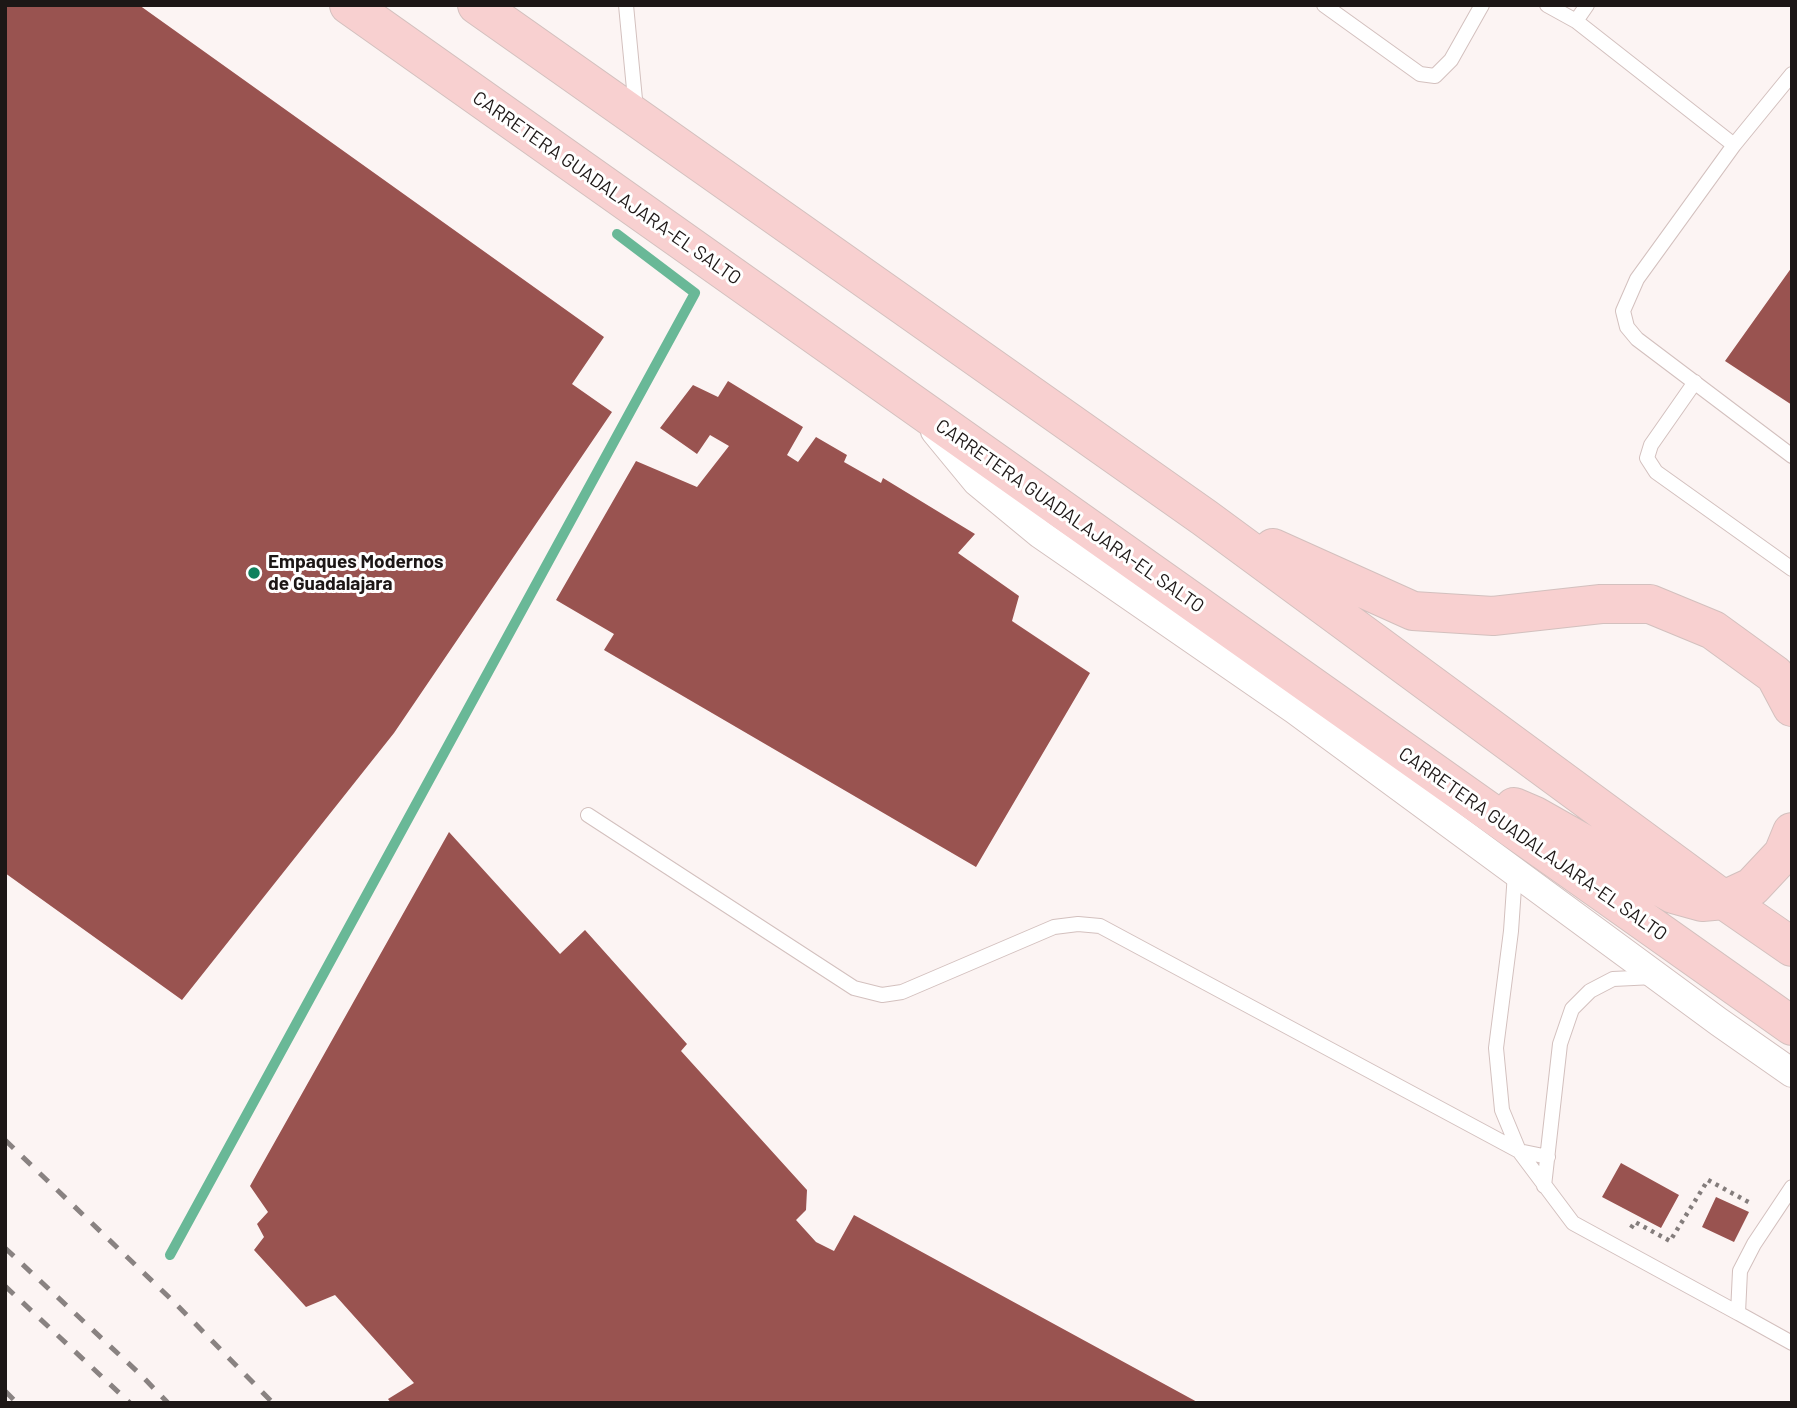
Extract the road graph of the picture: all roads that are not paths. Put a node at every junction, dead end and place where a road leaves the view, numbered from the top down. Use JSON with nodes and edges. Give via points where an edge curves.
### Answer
{"nodes":[{"id":1,"x":349,"y":5,"type":"edge"},
{"id":2,"x":477,"y":5,"type":"edge"},
{"id":3,"x":626,"y":5,"type":"edge"},
{"id":4,"x":1324,"y":5,"type":"edge"},
{"id":5,"x":1482,"y":5,"type":"edge"},
{"id":6,"x":1548,"y":5,"type":"edge"},
{"id":7,"x":1587,"y":5,"type":"edge"},
{"id":8,"x":1576,"y":22,"type":"junction"},
{"id":9,"x":1792,"y":74,"type":"edge"},
{"id":10,"x":637,"y":118,"type":"junction"},
{"id":11,"x":1734,"y":145,"type":"junction"},
{"id":12,"x":1695,"y":382,"type":"junction"},
{"id":13,"x":913,"y":405,"type":"junction"},
{"id":14,"x":1792,"y":456,"type":"edge"},
{"id":15,"x":1205,"y":518,"type":"junction"},
{"id":16,"x":1792,"y":569,"type":"edge"},
{"id":17,"x":1792,"y":707,"type":"edge"},
{"id":18,"x":1431,"y":772,"type":"junction"},
{"id":19,"x":588,"y":815,"type":"dead end"},
{"id":20,"x":1792,"y":832,"type":"edge"},
{"id":21,"x":1515,"y":873,"type":"junction"},
{"id":22,"x":1724,"y":900,"type":"junction"},
{"id":23,"x":1792,"y":947,"type":"edge"},
{"id":24,"x":1657,"y":977,"type":"junction"},
{"id":25,"x":1792,"y":1026,"type":"edge"},
{"id":26,"x":1792,"y":1073,"type":"edge"},
{"id":27,"x":1519,"y":1151,"type":"junction"},
{"id":28,"x":1548,"y":1157,"type":"junction"},
{"id":29,"x":1544,"y":1186,"type":"junction"},
{"id":30,"x":1792,"y":1187,"type":"edge"},
{"id":31,"x":1738,"y":1313,"type":"junction"},
{"id":32,"x":1792,"y":1343,"type":"edge"}],
"edges":[{"from":1,"to":13,"type":"main road","name":"CARRETERA GUADALAJARA-EL SALTO"},
{"from":2,"to":10,"type":"main road"},
{"from":3,"to":10,"type":"lane"},
{"from":4,"to":5,"type":"lane","via":[[1420,74],[1435,76],[1451,60]]},
{"from":6,"to":8,"type":"lane"},
{"from":7,"to":8,"type":"lane"},
{"from":8,"to":11,"type":"lane"},
{"from":9,"to":11,"type":"lane"},
{"from":10,"to":15,"type":"main road"},
{"from":11,"to":12,"type":"lane","via":[[1637,279],[1623,311],[1627,327],[1637,339]]},
{"from":12,"to":14,"type":"lane"},
{"from":12,"to":16,"type":"lane","via":[[1651,445],[1647,458],[1656,472]]},
{"from":13,"to":18,"type":"main road","name":"CARRETERA GUADALAJARA-EL SALTO"},
{"from":13,"to":21,"type":"street","via":[[977,482],[1040,534],[1295,710]]},
{"from":15,"to":17,"type":"main road","via":[[1413,611],[1493,617],[1601,604],[1650,604],[1713,630],[1775,675]]},
{"from":15,"to":22,"type":"main road"},
{"from":18,"to":22,"type":"main road","via":[[1535,816],[1673,894],[1702,902]]},
{"from":18,"to":25,"type":"main road","name":"CARRETERA GUADALAJARA-EL SALTO"},
{"from":19,"to":27,"type":"lane","via":[[853,988],[882,995],[902,992],[1054,927],[1101,926]]},
{"from":20,"to":22,"type":"main road","via":[[1783,854],[1752,887]]},
{"from":21,"to":24,"type":"street"},
{"from":21,"to":27,"type":"lane","via":[[1496,1048],[1502,1110]]},
{"from":22,"to":23,"type":"main road"},
{"from":24,"to":26,"type":"street"},
{"from":24,"to":28,"type":"lane","via":[[1613,979],[1590,991],[1572,1010],[1560,1044]]},
{"from":27,"to":28,"type":"lane"},
{"from":27,"to":29,"type":"lane"},
{"from":28,"to":29,"type":"lane"},
{"from":29,"to":31,"type":"lane","via":[[1573,1223]]},
{"from":30,"to":31,"type":"lane","via":[[1740,1271]]},
{"from":31,"to":32,"type":"lane"}]}
